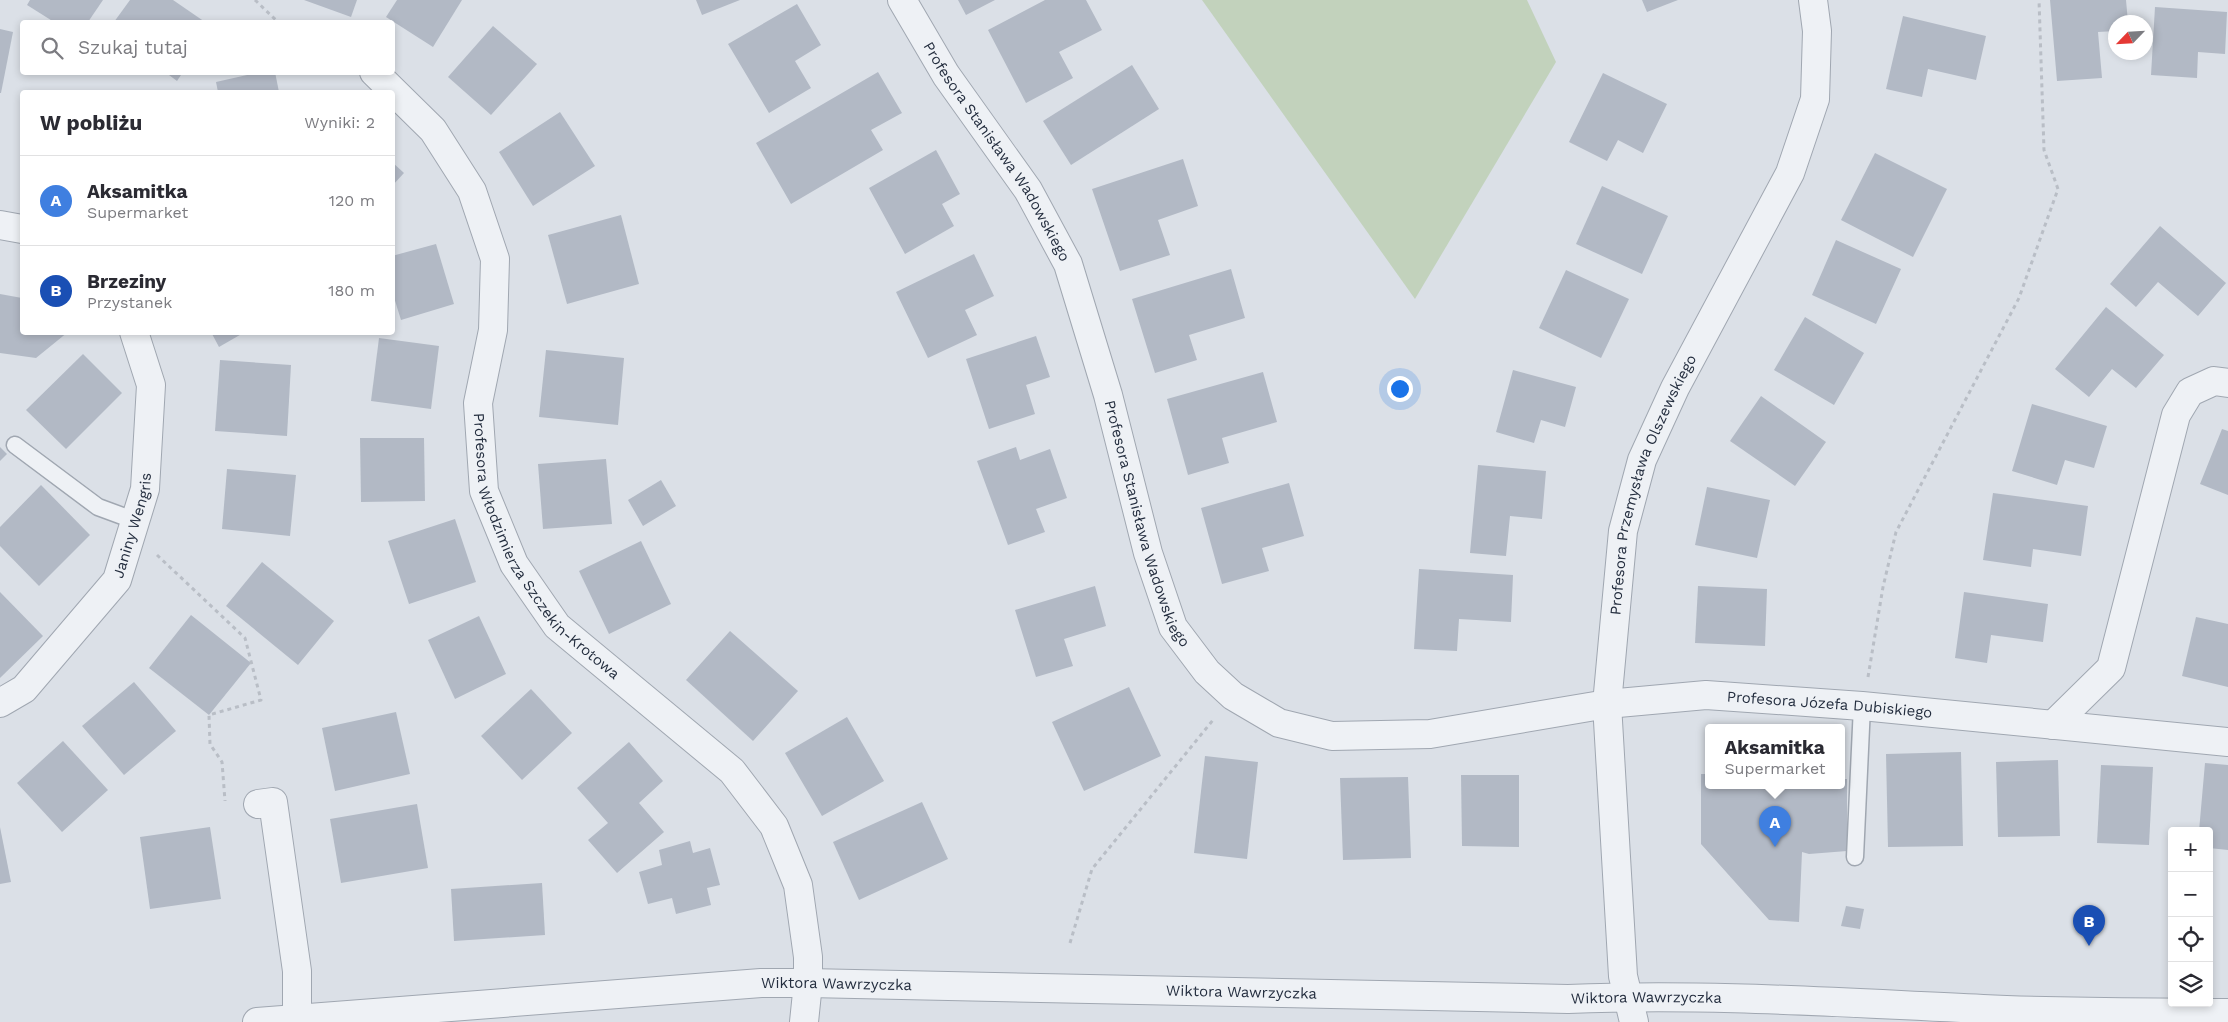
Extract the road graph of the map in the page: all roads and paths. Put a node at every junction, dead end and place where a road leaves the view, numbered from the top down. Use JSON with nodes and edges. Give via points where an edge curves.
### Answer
{"nodes":[{"id":1,"x":255,"y":0,"type":"edge"},
{"id":2,"x":902,"y":0,"type":"edge"},
{"id":3,"x":1813,"y":0,"type":"edge"},
{"id":4,"x":2039,"y":0,"type":"edge"},
{"id":5,"x":276,"y":20,"type":"edge"},
{"id":6,"x":377,"y":75,"type":"edge"},
{"id":7,"x":392,"y":90,"type":"edge"},
{"id":8,"x":395,"y":93,"type":"edge"},
{"id":9,"x":0,"y":225,"type":"edge"},
{"id":10,"x":20,"y":229,"type":"edge"},
{"id":11,"x":135,"y":335,"type":"edge"},
{"id":12,"x":2228,"y":383,"type":"edge"},
{"id":13,"x":15,"y":445,"type":"dead end"},
{"id":14,"x":136,"y":521,"type":"junction"},
{"id":15,"x":1232,"y":696,"type":"junction"},
{"id":16,"x":0,"y":703,"type":"edge"},
{"id":17,"x":1607,"y":704,"type":"junction"},
{"id":18,"x":1862,"y":706,"type":"junction"},
{"id":19,"x":2053,"y":725,"type":"junction"},
{"id":20,"x":2228,"y":742,"type":"edge"},
{"id":21,"x":258,"y":804,"type":"joint"},
{"id":22,"x":1856,"y":857,"type":"dead end"},
{"id":23,"x":1070,"y":944,"type":"dead end"},
{"id":24,"x":808,"y":983,"type":"junction"},
{"id":25,"x":1631,"y":1009,"type":"edge"},
{"id":26,"x":2228,"y":1013,"type":"edge"},
{"id":27,"x":1984,"y":1016,"type":"edge"},
{"id":28,"x":297,"y":1018,"type":"junction"},
{"id":29,"x":256,"y":1022,"type":"edge"},
{"id":30,"x":804,"y":1022,"type":"edge"}],
"edges":[{"from":1,"to":5,"type":"path"},
{"from":2,"to":15,"type":"street","name":"Profesora Stanisława Wadowskiego","via":[[946,75],[1028,190],[1068,264],[1108,395],[1148,553],[1173,627],[1207,672]]},
{"from":3,"to":17,"type":"street","name":"Profesora Przemysława Olszewskiego","via":[[1817,31],[1815,99],[1790,173],[1675,388],[1642,460],[1623,531]]},
{"from":4,"to":18,"type":"path","via":[[2044,150],[2058,189],[2019,298],[1896,532],[1882,587]]},
{"from":6,"to":7,"type":"street","name":"Profesora Włodzimierza Szczekin-Krotowa"},
{"from":8,"to":24,"type":"street","name":"Profesora Włodzimierza Szczekin-Krotowa","via":[[433,130],[472,191],[495,259],[493,330],[478,403],[484,490],[514,564],[557,626],[732,771],[774,826],[798,885],[808,958]]},
{"from":9,"to":10,"type":"street"},
{"from":11,"to":14,"type":"street","name":"Janiny Wengris","via":[[151,385],[145,489]]},
{"from":12,"to":19,"type":"street","via":[[2214,381],[2190,392],[2176,415],[2111,668]]},
{"from":13,"to":14,"type":"lane","via":[[98,507]]},
{"from":14,"to":16,"type":"street","name":"Janiny Wengris","via":[[117,580],[24,689]]},
{"from":14,"to":21,"type":"path","via":[[159,558],[245,638],[261,700],[209,715],[210,744],[222,762],[226,810]]},
{"from":15,"to":17,"type":"street","name":"Profesora Stanisława Wadowskiego","via":[[1279,723],[1332,736],[1430,734]]},
{"from":15,"to":23,"type":"path","via":[[1092,869]]},
{"from":17,"to":18,"type":"street","name":"Profesora Józefa Dubiskiego","via":[[1706,695]]},
{"from":17,"to":25,"type":"street","name":"Profesora Przemysława Olszewskiego","via":[[1623,976]]},
{"from":18,"to":19,"type":"street","name":"Profesora Józefa Dubiskiego"},
{"from":18,"to":22,"type":"lane"},
{"from":19,"to":20,"type":"street","name":"Profesora Józefa Dubiskiego"},
{"from":21,"to":28,"type":"street","via":[[272,802],[297,971]]},
{"from":24,"to":25,"type":"street","name":"Wiktora Wawrzyczka","via":[[1568,998]]},
{"from":24,"to":28,"type":"street","name":"Wiktora Wawrzyczka","via":[[761,983]]},
{"from":24,"to":30,"type":"street","name":"Profesora Włodzimierza Szczekin-Krotowa"},
{"from":25,"to":27,"type":"street","name":"Wiktora Wawrzyczka","via":[[1834,1001]]},
{"from":26,"to":27,"type":"street","name":"Wiktora Wawrzyczka"},
{"from":28,"to":29,"type":"street","name":"Wiktora Wawrzyczka"}]}
